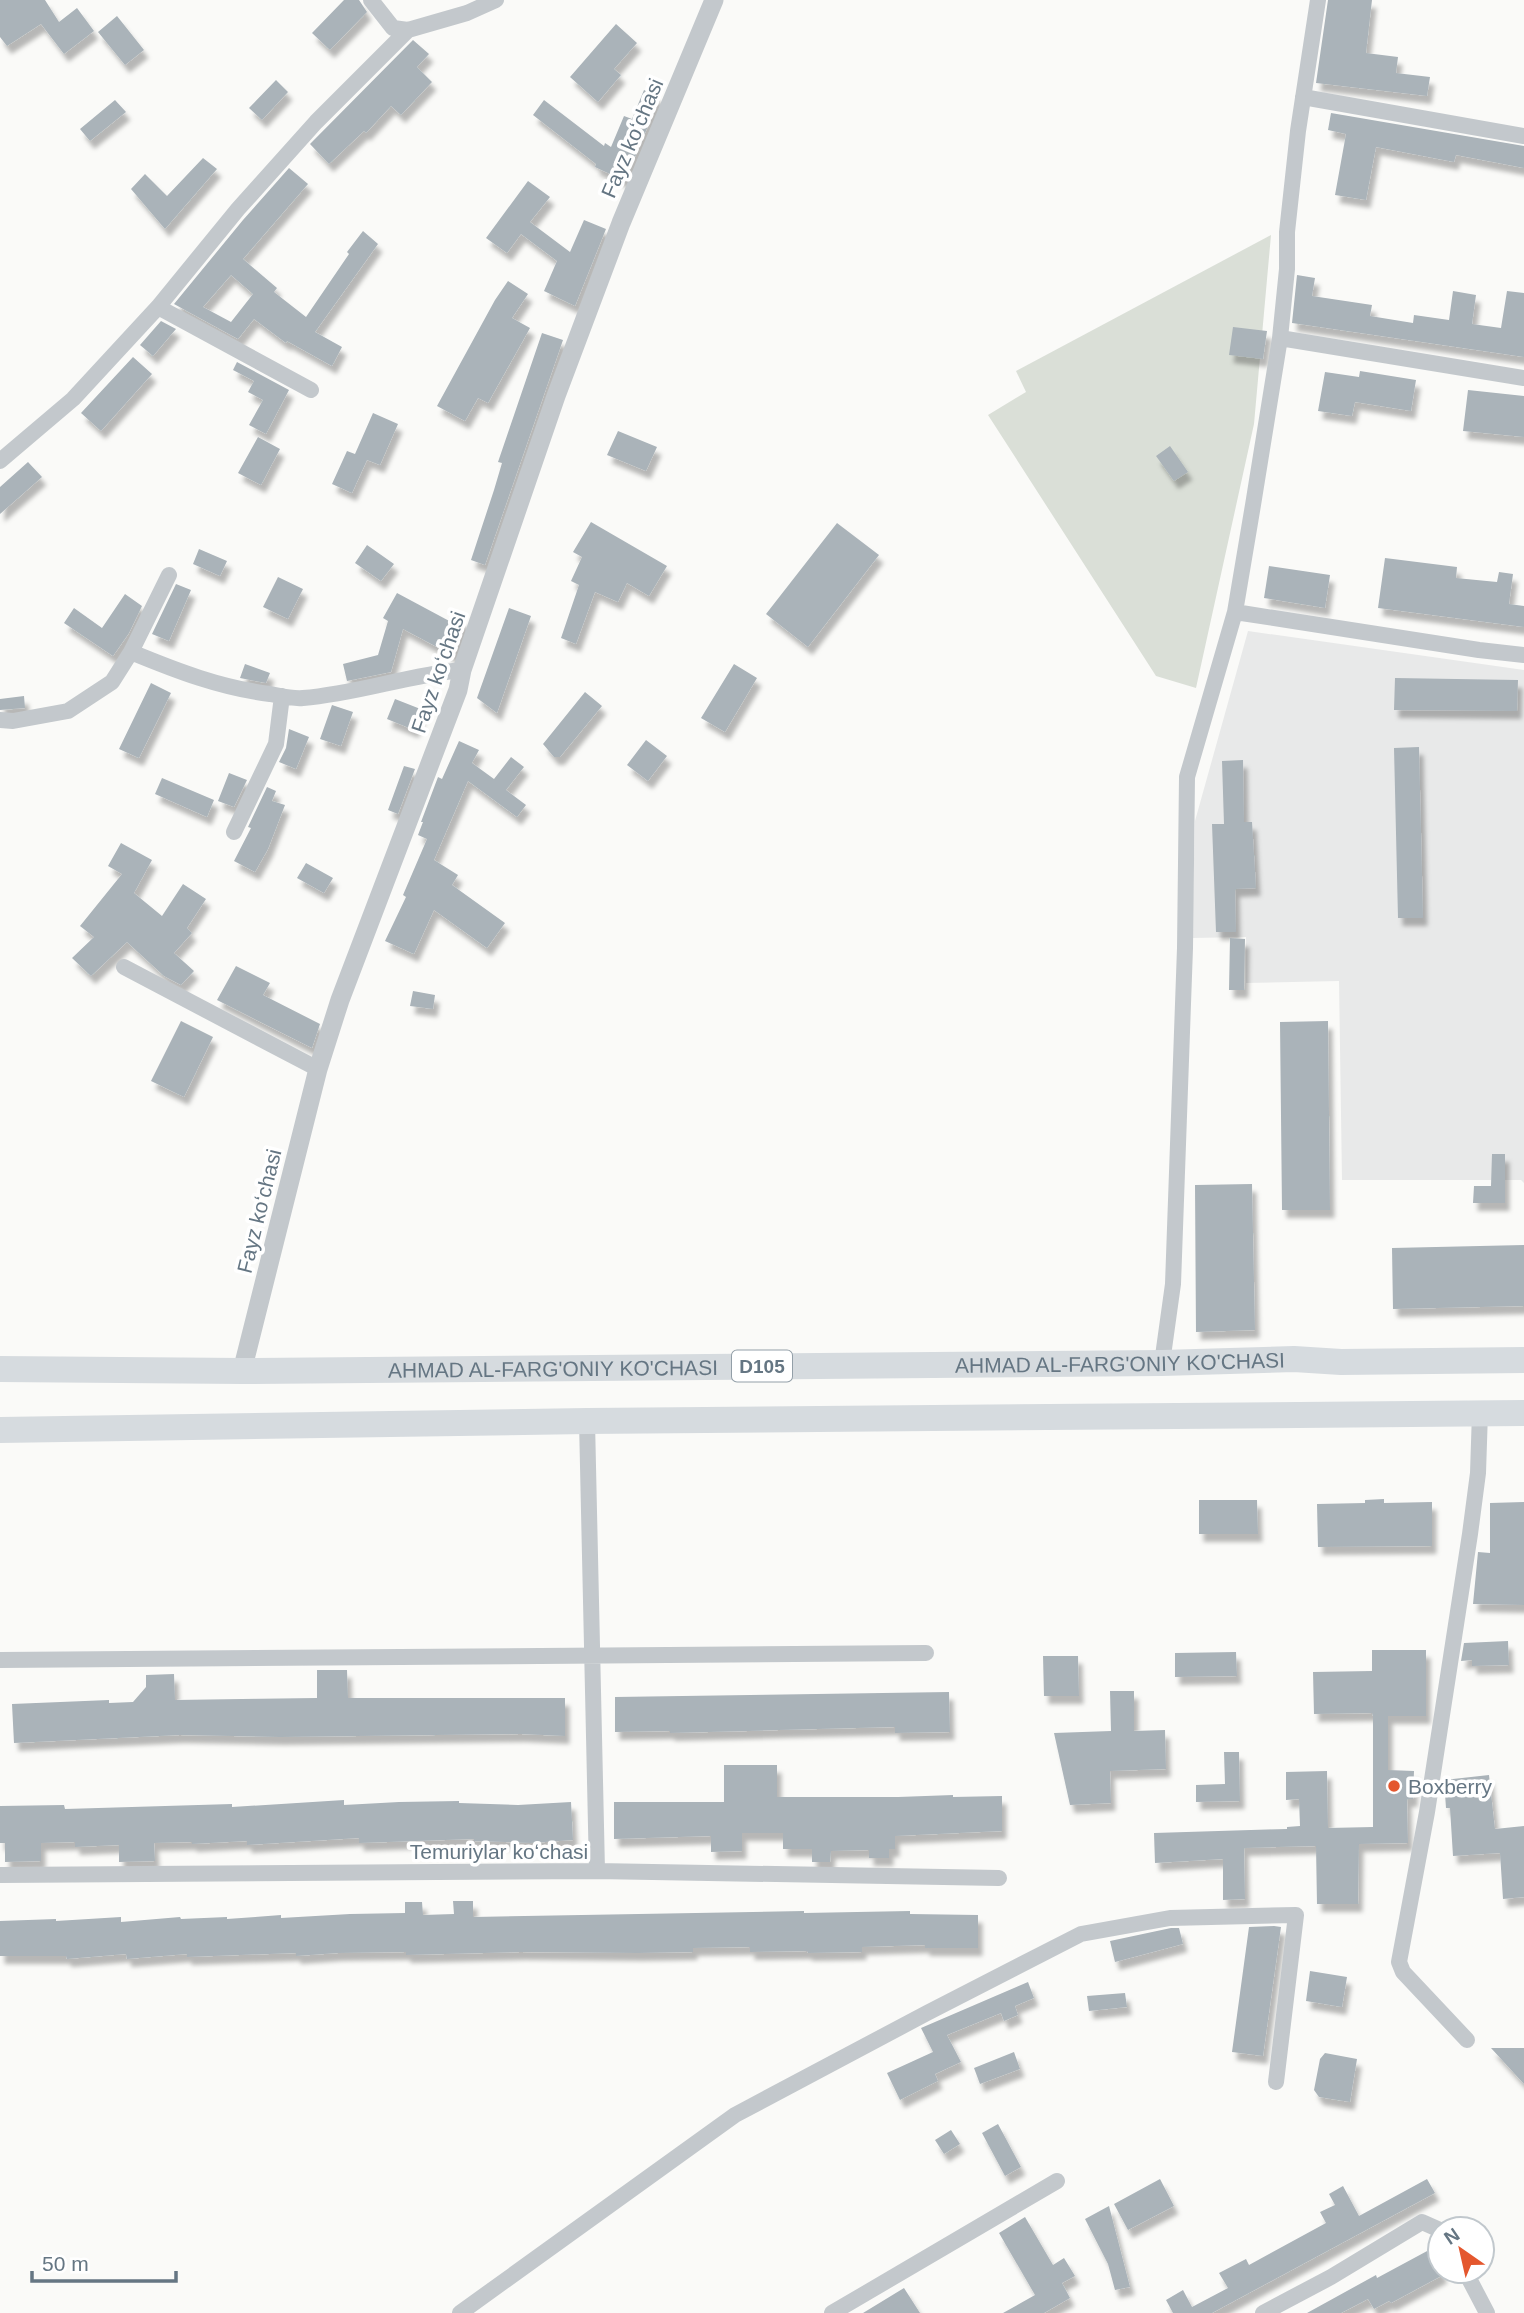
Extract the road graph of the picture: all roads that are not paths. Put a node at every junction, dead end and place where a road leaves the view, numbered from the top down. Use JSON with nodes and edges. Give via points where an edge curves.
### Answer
{"nodes":[{"id":1,"x":371,"y":0,"type":"edge"},
{"id":2,"x":496,"y":0,"type":"edge"},
{"id":3,"x":714,"y":0,"type":"edge"},
{"id":4,"x":1318,"y":0,"type":"edge"},
{"id":5,"x":408,"y":30,"type":"junction"},
{"id":6,"x":1303,"y":97,"type":"junction"},
{"id":7,"x":1524,"y":136,"type":"edge"},
{"id":8,"x":158,"y":307,"type":"junction"},
{"id":9,"x":1280,"y":338,"type":"junction"},
{"id":10,"x":1524,"y":378,"type":"edge"},
{"id":11,"x":311,"y":390,"type":"dead end"},
{"id":12,"x":0,"y":461,"type":"edge"},
{"id":13,"x":169,"y":575,"type":"dead end"},
{"id":14,"x":1235,"y":612,"type":"junction"},
{"id":15,"x":131,"y":652,"type":"junction"},
{"id":16,"x":1524,"y":655,"type":"edge"},
{"id":17,"x":462,"y":670,"type":"junction"},
{"id":18,"x":282,"y":696,"type":"junction"},
{"id":19,"x":0,"y":720,"type":"edge"},
{"id":20,"x":234,"y":832,"type":"dead end"},
{"id":21,"x":124,"y":967,"type":"dead end"},
{"id":22,"x":318,"y":1069,"type":"junction"},
{"id":23,"x":1524,"y":1360,"type":"edge"},
{"id":24,"x":1162,"y":1363,"type":"junction"},
{"id":25,"x":0,"y":1369,"type":"edge"},
{"id":26,"x":242,"y":1371,"type":"junction"},
{"id":27,"x":1480,"y":1412,"type":"junction"},
{"id":28,"x":1524,"y":1413,"type":"edge"},
{"id":29,"x":587,"y":1421,"type":"junction"},
{"id":30,"x":0,"y":1430,"type":"edge"},
{"id":31,"x":926,"y":1653,"type":"dead end"},
{"id":32,"x":594,"y":1657,"type":"junction"},
{"id":33,"x":0,"y":1660,"type":"edge"},
{"id":34,"x":597,"y":1871,"type":"junction"},
{"id":35,"x":0,"y":1875,"type":"edge"},
{"id":36,"x":999,"y":1878,"type":"dead end"},
{"id":37,"x":1467,"y":2040,"type":"dead end"},
{"id":38,"x":1276,"y":2082,"type":"dead end"},
{"id":39,"x":1057,"y":2180,"type":"dead end"},
{"id":40,"x":1426,"y":2224,"type":"edge"},
{"id":41,"x":1472,"y":2285,"type":"edge"},
{"id":42,"x":460,"y":2313,"type":"edge"},
{"id":43,"x":832,"y":2313,"type":"edge"},
{"id":44,"x":1263,"y":2313,"type":"edge"},
{"id":45,"x":1487,"y":2313,"type":"edge"}],
"edges":[{"from":1,"to":5,"type":"street","via":[[393,28]]},
{"from":2,"to":5,"type":"street"},
{"from":3,"to":17,"type":"street","name":"Fayz koʻchasi","via":[[621,223]]},
{"from":4,"to":6,"type":"street"},
{"from":5,"to":8,"type":"street","via":[[282,160]]},
{"from":6,"to":7,"type":"street"},
{"from":6,"to":9,"type":"street"},
{"from":8,"to":11,"type":"street"},
{"from":8,"to":12,"type":"street","via":[[73,399]]},
{"from":9,"to":10,"type":"street"},
{"from":9,"to":14,"type":"street"},
{"from":13,"to":15,"type":"street"},
{"from":14,"to":16,"type":"street"},
{"from":14,"to":24,"type":"street","via":[[1187,777],[1172,1284]]},
{"from":15,"to":18,"type":"street","via":[[186,675]]},
{"from":15,"to":19,"type":"street","via":[[112,681],[68,711]]},
{"from":17,"to":18,"type":"street","via":[[363,690]]},
{"from":17,"to":22,"type":"street","name":"Fayz koʻchasi"},
{"from":18,"to":20,"type":"street","via":[[276,744]]},
{"from":21,"to":22,"type":"street"},
{"from":22,"to":26,"type":"street","name":"Fayz koʻchasi"},
{"from":23,"to":24,"type":"highway","name":"AHMAD AL-FARG'ONIY KO'CHASI","number":"D105"},
{"from":24,"to":26,"type":"highway","name":"AHMAD AL-FARG'ONIY KO'CHASI","number":"D105"},
{"from":25,"to":26,"type":"highway","name":"AHMAD AL-FARG'ONIY KO'CHASI","number":"D105"},
{"from":27,"to":28,"type":"highway"},
{"from":27,"to":29,"type":"highway"},
{"from":27,"to":37,"type":"street","via":[[1478,1473],[1427,1812],[1399,1962],[1403,1972]]},
{"from":29,"to":30,"type":"highway"},
{"from":29,"to":32,"type":"street"},
{"from":31,"to":32,"type":"street"},
{"from":32,"to":33,"type":"street"},
{"from":32,"to":34,"type":"street"},
{"from":34,"to":35,"type":"street","name":"Temuriylar koʻchasi"},
{"from":34,"to":36,"type":"street","name":"Temuriylar koʻchasi"},
{"from":38,"to":42,"type":"street","via":[[1296,1915],[1170,1918],[1082,1934],[735,2115]]},
{"from":39,"to":43,"type":"street"},
{"from":40,"to":44,"type":"street"},
{"from":41,"to":45,"type":"street"}]}
